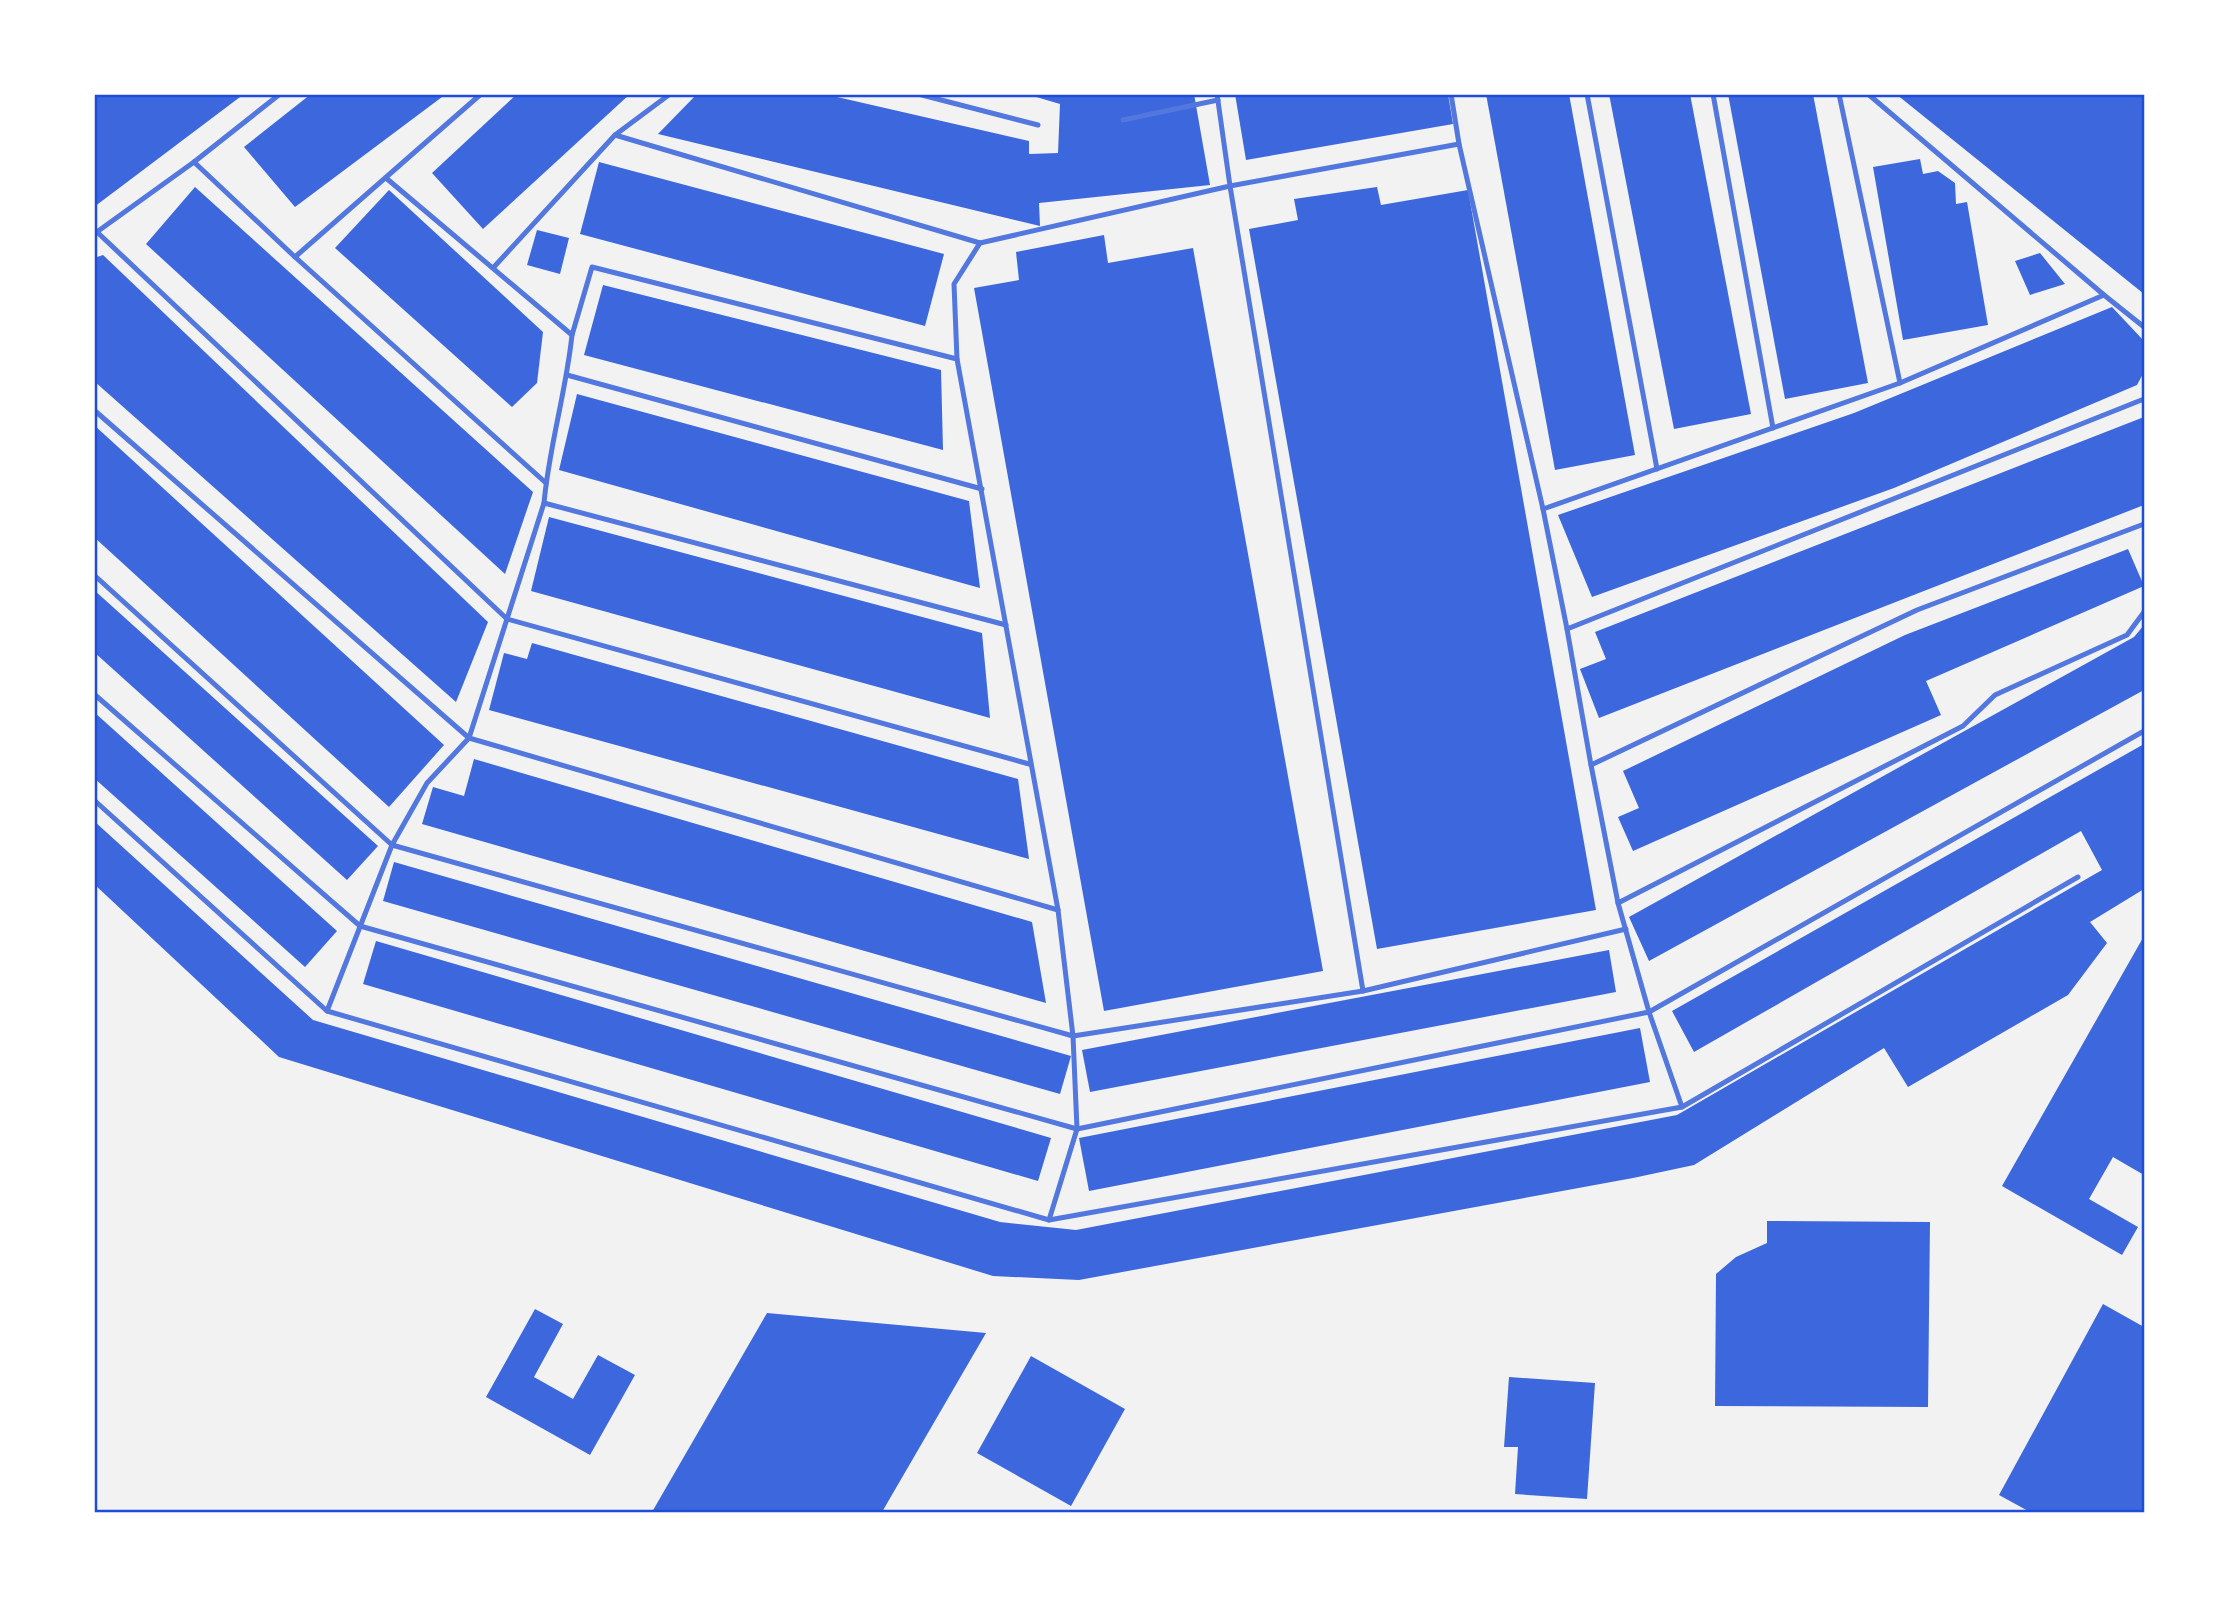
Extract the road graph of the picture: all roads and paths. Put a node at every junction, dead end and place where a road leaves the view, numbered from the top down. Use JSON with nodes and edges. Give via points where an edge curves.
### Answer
{"nodes":[{"id":1,"x":280,"y":94,"type":"edge"},
{"id":2,"x":481,"y":94,"type":"edge"},
{"id":3,"x":670,"y":94,"type":"edge"},
{"id":4,"x":918,"y":94,"type":"edge"},
{"id":5,"x":1451,"y":94,"type":"edge"},
{"id":6,"x":1587,"y":94,"type":"edge"},
{"id":7,"x":1713,"y":94,"type":"edge"},
{"id":8,"x":1839,"y":94,"type":"edge"},
{"id":9,"x":1868,"y":94,"type":"edge"},
{"id":10,"x":1217,"y":97,"type":"edge"},
{"id":11,"x":1123,"y":120,"type":"dead end"},
{"id":12,"x":1038,"y":125,"type":"dead end"},
{"id":13,"x":615,"y":135,"type":"junction"},
{"id":14,"x":1460,"y":144,"type":"junction"},
{"id":15,"x":194,"y":162,"type":"junction"},
{"id":16,"x":386,"y":178,"type":"junction"},
{"id":17,"x":1230,"y":186,"type":"junction"},
{"id":18,"x":96,"y":233,"type":"edge"},
{"id":19,"x":980,"y":243,"type":"junction"},
{"id":20,"x":295,"y":257,"type":"junction"},
{"id":21,"x":493,"y":268,"type":"junction"},
{"id":22,"x":2104,"y":295,"type":"junction"},
{"id":23,"x":2144,"y":327,"type":"edge"},
{"id":24,"x":572,"y":335,"type":"junction"},
{"id":25,"x":957,"y":359,"type":"junction"},
{"id":26,"x":567,"y":375,"type":"junction"},
{"id":27,"x":1900,"y":383,"type":"junction"},
{"id":28,"x":2144,"y":399,"type":"edge"},
{"id":29,"x":94,"y":410,"type":"edge"},
{"id":30,"x":1773,"y":428,"type":"junction"},
{"id":31,"x":1657,"y":469,"type":"junction"},
{"id":32,"x":546,"y":483,"type":"junction"},
{"id":33,"x":982,"y":489,"type":"junction"},
{"id":34,"x":544,"y":503,"type":"junction"},
{"id":35,"x":1543,"y":509,"type":"junction"},
{"id":36,"x":2144,"y":524,"type":"edge"},
{"id":37,"x":94,"y":575,"type":"edge"},
{"id":38,"x":2144,"y":612,"type":"edge"},
{"id":39,"x":507,"y":620,"type":"junction"},
{"id":40,"x":1006,"y":625,"type":"junction"},
{"id":41,"x":1567,"y":629,"type":"junction"},
{"id":42,"x":94,"y":694,"type":"edge"},
{"id":43,"x":2144,"y":731,"type":"edge"},
{"id":44,"x":469,"y":738,"type":"junction"},
{"id":45,"x":1029,"y":764,"type":"junction"},
{"id":46,"x":1591,"y":765,"type":"junction"},
{"id":47,"x":94,"y":800,"type":"edge"},
{"id":48,"x":391,"y":845,"type":"junction"},
{"id":49,"x":2078,"y":877,"type":"dead end"},
{"id":50,"x":1618,"y":903,"type":"junction"},
{"id":51,"x":1058,"y":910,"type":"junction"},
{"id":52,"x":360,"y":926,"type":"junction"},
{"id":53,"x":1626,"y":929,"type":"junction"},
{"id":54,"x":1363,"y":991,"type":"junction"},
{"id":55,"x":327,"y":1011,"type":"junction"},
{"id":56,"x":1649,"y":1013,"type":"junction"},
{"id":57,"x":1073,"y":1036,"type":"junction"},
{"id":58,"x":1682,"y":1107,"type":"junction"},
{"id":59,"x":1077,"y":1129,"type":"junction"},
{"id":60,"x":1049,"y":1220,"type":"junction"}],
"edges":[{"from":1,"to":15,"type":"lane"},
{"from":2,"to":16,"type":"lane"},
{"from":3,"to":13,"type":"lane"},
{"from":4,"to":12,"type":"lane"},
{"from":5,"to":14,"type":"lane"},
{"from":6,"to":31,"type":"lane"},
{"from":7,"to":30,"type":"lane"},
{"from":8,"to":27,"type":"lane"},
{"from":9,"to":22,"type":"lane"},
{"from":10,"to":11,"type":"lane"},
{"from":10,"to":17,"type":"lane"},
{"from":13,"to":19,"type":"lane"},
{"from":13,"to":21,"type":"lane"},
{"from":14,"to":17,"type":"lane"},
{"from":14,"to":35,"type":"lane"},
{"from":15,"to":18,"type":"lane"},
{"from":15,"to":20,"type":"lane"},
{"from":16,"to":20,"type":"lane"},
{"from":16,"to":21,"type":"lane"},
{"from":17,"to":19,"type":"lane"},
{"from":17,"to":54,"type":"lane"},
{"from":18,"to":39,"type":"lane"},
{"from":19,"to":25,"type":"lane","via":[[954,284]]},
{"from":20,"to":32,"type":"lane"},
{"from":21,"to":24,"type":"lane"},
{"from":22,"to":23,"type":"lane"},
{"from":22,"to":27,"type":"lane"},
{"from":24,"to":25,"type":"lane","via":[[592,267]]},
{"from":24,"to":26,"type":"lane"},
{"from":25,"to":33,"type":"lane"},
{"from":26,"to":32,"type":"lane"},
{"from":26,"to":33,"type":"lane"},
{"from":27,"to":30,"type":"lane"},
{"from":28,"to":41,"type":"lane"},
{"from":29,"to":44,"type":"lane"},
{"from":30,"to":31,"type":"lane"},
{"from":31,"to":35,"type":"lane"},
{"from":32,"to":34,"type":"lane"},
{"from":33,"to":40,"type":"lane"},
{"from":34,"to":39,"type":"lane"},
{"from":34,"to":40,"type":"lane"},
{"from":35,"to":41,"type":"lane"},
{"from":36,"to":46,"type":"lane","via":[[1917,610]]},
{"from":37,"to":48,"type":"lane"},
{"from":38,"to":50,"type":"lane","via":[[2127,635],[1995,695],[1963,726]]},
{"from":39,"to":44,"type":"lane"},
{"from":39,"to":45,"type":"lane"},
{"from":40,"to":45,"type":"lane"},
{"from":41,"to":46,"type":"lane"},
{"from":42,"to":52,"type":"lane"},
{"from":43,"to":56,"type":"lane"},
{"from":44,"to":48,"type":"lane","via":[[427,783]]},
{"from":44,"to":51,"type":"lane"},
{"from":45,"to":51,"type":"lane"},
{"from":46,"to":50,"type":"lane"},
{"from":47,"to":55,"type":"lane"},
{"from":48,"to":52,"type":"lane"},
{"from":48,"to":57,"type":"lane"},
{"from":49,"to":58,"type":"lane"},
{"from":50,"to":53,"type":"lane"},
{"from":51,"to":57,"type":"lane"},
{"from":52,"to":55,"type":"lane"},
{"from":52,"to":59,"type":"lane"},
{"from":53,"to":54,"type":"lane"},
{"from":53,"to":56,"type":"lane"},
{"from":54,"to":57,"type":"lane"},
{"from":55,"to":60,"type":"lane"},
{"from":56,"to":58,"type":"lane"},
{"from":56,"to":59,"type":"lane"},
{"from":57,"to":59,"type":"lane"},
{"from":58,"to":60,"type":"lane"},
{"from":59,"to":60,"type":"lane"}]}
